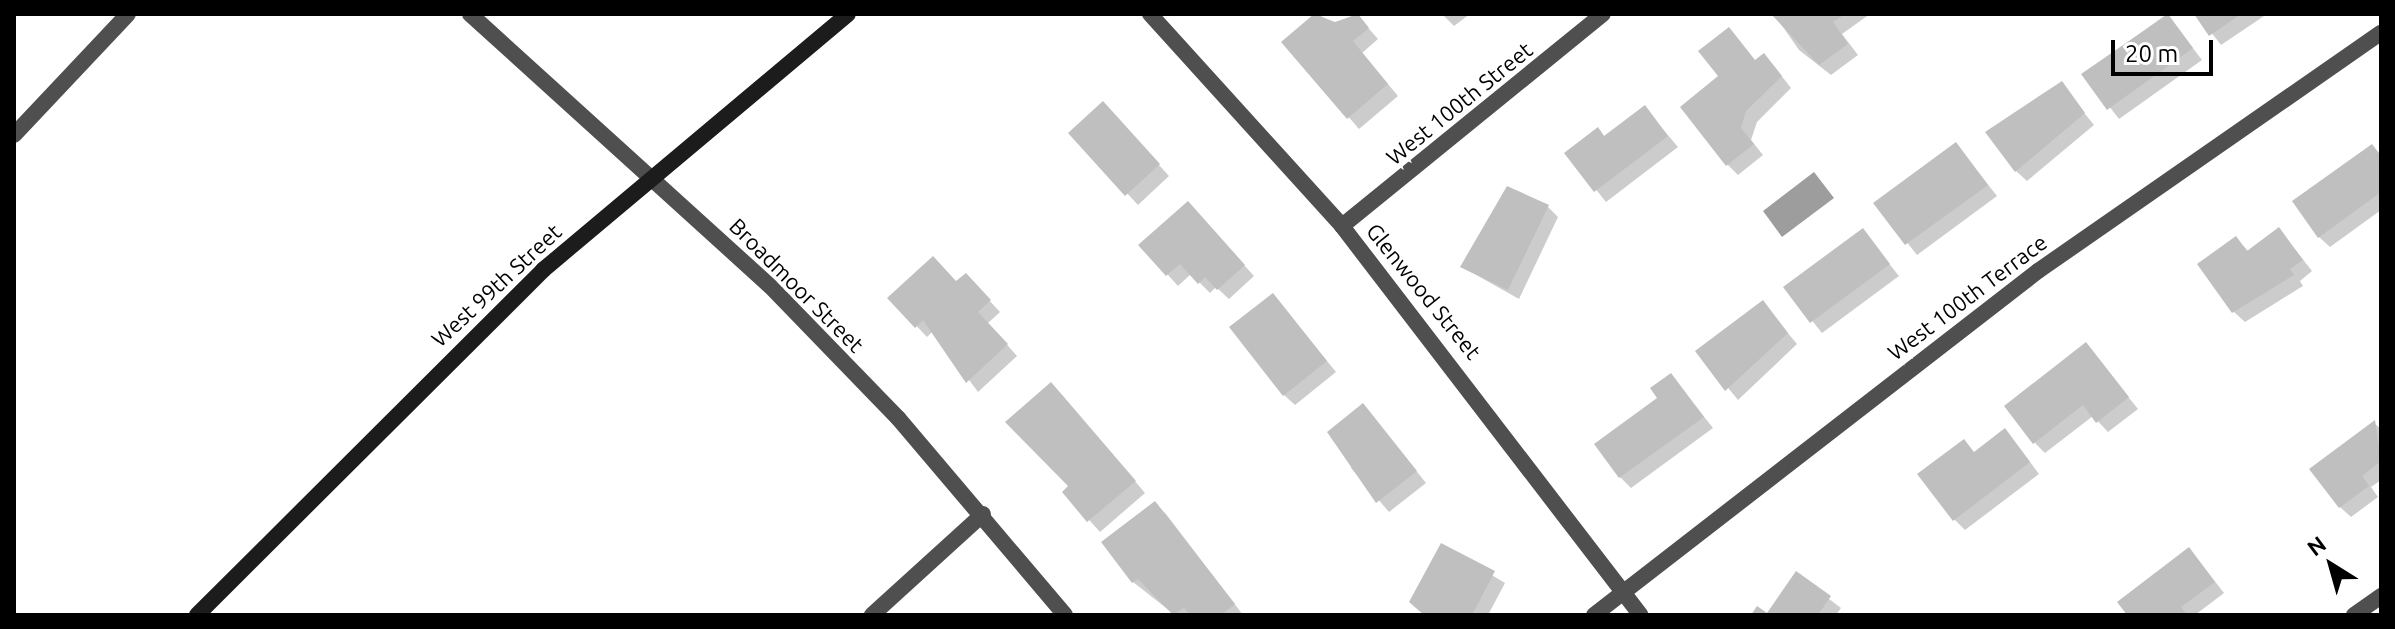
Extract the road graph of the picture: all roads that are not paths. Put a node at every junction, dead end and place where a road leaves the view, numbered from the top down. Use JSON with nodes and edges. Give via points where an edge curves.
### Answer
{"nodes":[{"id":1,"x":128,"y":14,"type":"edge"},
{"id":2,"x":470,"y":14,"type":"edge"},
{"id":3,"x":848,"y":14,"type":"edge"},
{"id":4,"x":1150,"y":14,"type":"edge"},
{"id":5,"x":1603,"y":14,"type":"edge"},
{"id":6,"x":2381,"y":33,"type":"edge"},
{"id":7,"x":14,"y":135,"type":"edge"},
{"id":8,"x":651,"y":175,"type":"junction"},
{"id":9,"x":1342,"y":226,"type":"junction"},
{"id":10,"x":983,"y":514,"type":"junction"},
{"id":11,"x":1625,"y":592,"type":"junction"},
{"id":12,"x":2381,"y":596,"type":"edge"},
{"id":13,"x":197,"y":615,"type":"edge"},
{"id":14,"x":872,"y":615,"type":"edge"},
{"id":15,"x":1065,"y":615,"type":"edge"},
{"id":16,"x":1594,"y":615,"type":"edge"},
{"id":17,"x":1640,"y":615,"type":"edge"},
{"id":18,"x":2354,"y":615,"type":"edge"}],
"edges":[{"from":1,"to":7,"type":"street"},
{"from":2,"to":8,"type":"street","name":"Broadmoor Street"},
{"from":3,"to":8,"type":"street","name":"West 99th Street"},
{"from":4,"to":9,"type":"street","name":"Glenwood Street"},
{"from":5,"to":9,"type":"street","name":"West 100th Street"},
{"from":6,"to":11,"type":"street","name":"West 100th Terrace","via":[[2038,271]]},
{"from":8,"to":10,"type":"street","name":"Broadmoor Street","via":[[770,286]]},
{"from":8,"to":13,"type":"street","name":"West 99th Street","via":[[401,404]]},
{"from":9,"to":11,"type":"street","name":"Glenwood Street"},
{"from":10,"to":14,"type":"street"},
{"from":10,"to":15,"type":"street","name":"Broadmoor Street"},
{"from":11,"to":16,"type":"street","name":"West 100th Terrace"},
{"from":11,"to":17,"type":"street","name":"Glenwood Street"},
{"from":12,"to":18,"type":"street"}]}
